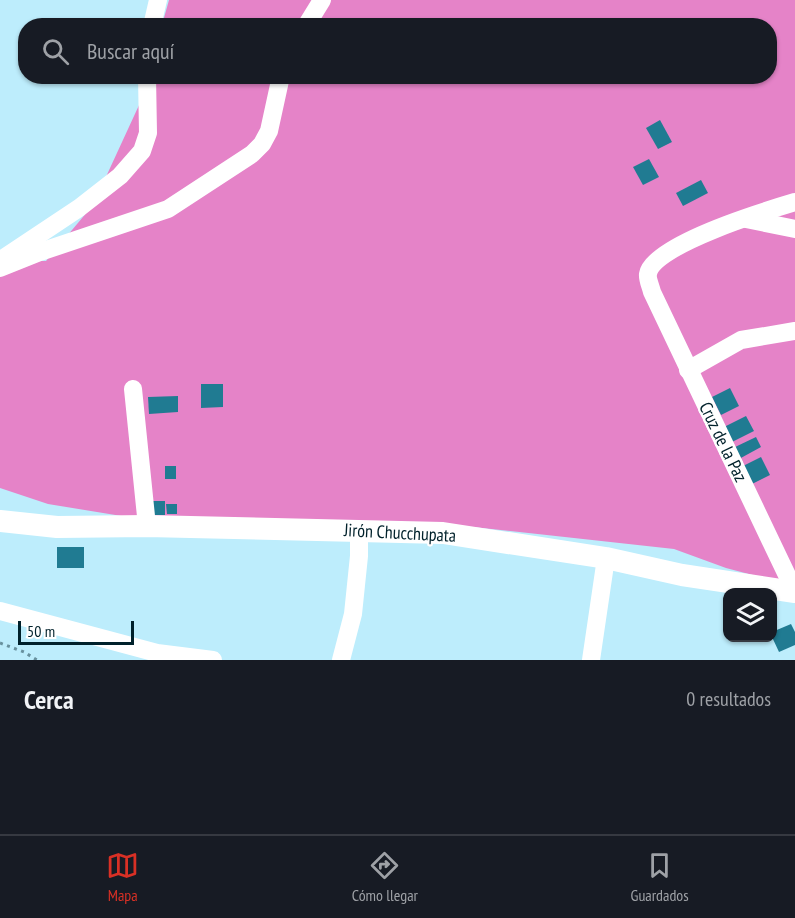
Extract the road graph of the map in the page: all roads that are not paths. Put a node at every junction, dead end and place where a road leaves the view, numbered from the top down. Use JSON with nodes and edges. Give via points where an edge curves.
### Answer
{"nodes":[{"id":1,"x":158,"y":0,"type":"edge"},
{"id":2,"x":322,"y":0,"type":"edge"},
{"id":3,"x":154,"y":18,"type":"edge"},
{"id":4,"x":311,"y":18,"type":"edge"},
{"id":5,"x":147,"y":84,"type":"edge"},
{"id":6,"x":279,"y":84,"type":"edge"},
{"id":7,"x":795,"y":202,"type":"edge"},
{"id":8,"x":744,"y":219,"type":"junction"},
{"id":9,"x":795,"y":229,"type":"edge"},
{"id":10,"x":0,"y":261,"type":"edge"},
{"id":11,"x":0,"y":268,"type":"edge"},
{"id":12,"x":795,"y":331,"type":"edge"},
{"id":13,"x":688,"y":370,"type":"junction"},
{"id":14,"x":133,"y":389,"type":"dead end"},
{"id":15,"x":0,"y":521,"type":"edge"},
{"id":16,"x":147,"y":526,"type":"junction"},
{"id":17,"x":359,"y":530,"type":"junction"},
{"id":18,"x":606,"y":558,"type":"junction"},
{"id":19,"x":795,"y":592,"type":"edge"},
{"id":20,"x":0,"y":610,"type":"edge"},
{"id":21,"x":213,"y":660,"type":"edge"},
{"id":22,"x":341,"y":660,"type":"edge"},
{"id":23,"x":591,"y":660,"type":"edge"}],
"edges":[{"from":1,"to":3,"type":"street"},
{"from":2,"to":4,"type":"street"},
{"from":5,"to":10,"type":"street","via":[[148,133],[142,151],[120,176],[79,208]]},
{"from":6,"to":11,"type":"street","via":[[262,144],[243,160],[168,209]]},
{"from":7,"to":8,"type":"street"},
{"from":8,"to":9,"type":"street"},
{"from":8,"to":13,"type":"street","name":"Cruz de la Paz","via":[[670,251],[654,263],[648,274],[652,292]]},
{"from":12,"to":13,"type":"street","via":[[741,340]]},
{"from":13,"to":19,"type":"street","name":"Cruz de la Paz"},
{"from":14,"to":16,"type":"street"},
{"from":15,"to":16,"type":"street","name":"Jirón Chucchupata","via":[[57,527]]},
{"from":16,"to":17,"type":"street","name":"Jirón Chucchupata"},
{"from":17,"to":18,"type":"street","name":"Jirón Chucchupata","via":[[444,532]]},
{"from":17,"to":22,"type":"street","via":[[353,614]]},
{"from":18,"to":19,"type":"street","name":"Jirón Chucchupata","via":[[682,575]]},
{"from":18,"to":23,"type":"street"},
{"from":20,"to":21,"type":"street","via":[[157,653]]}]}
